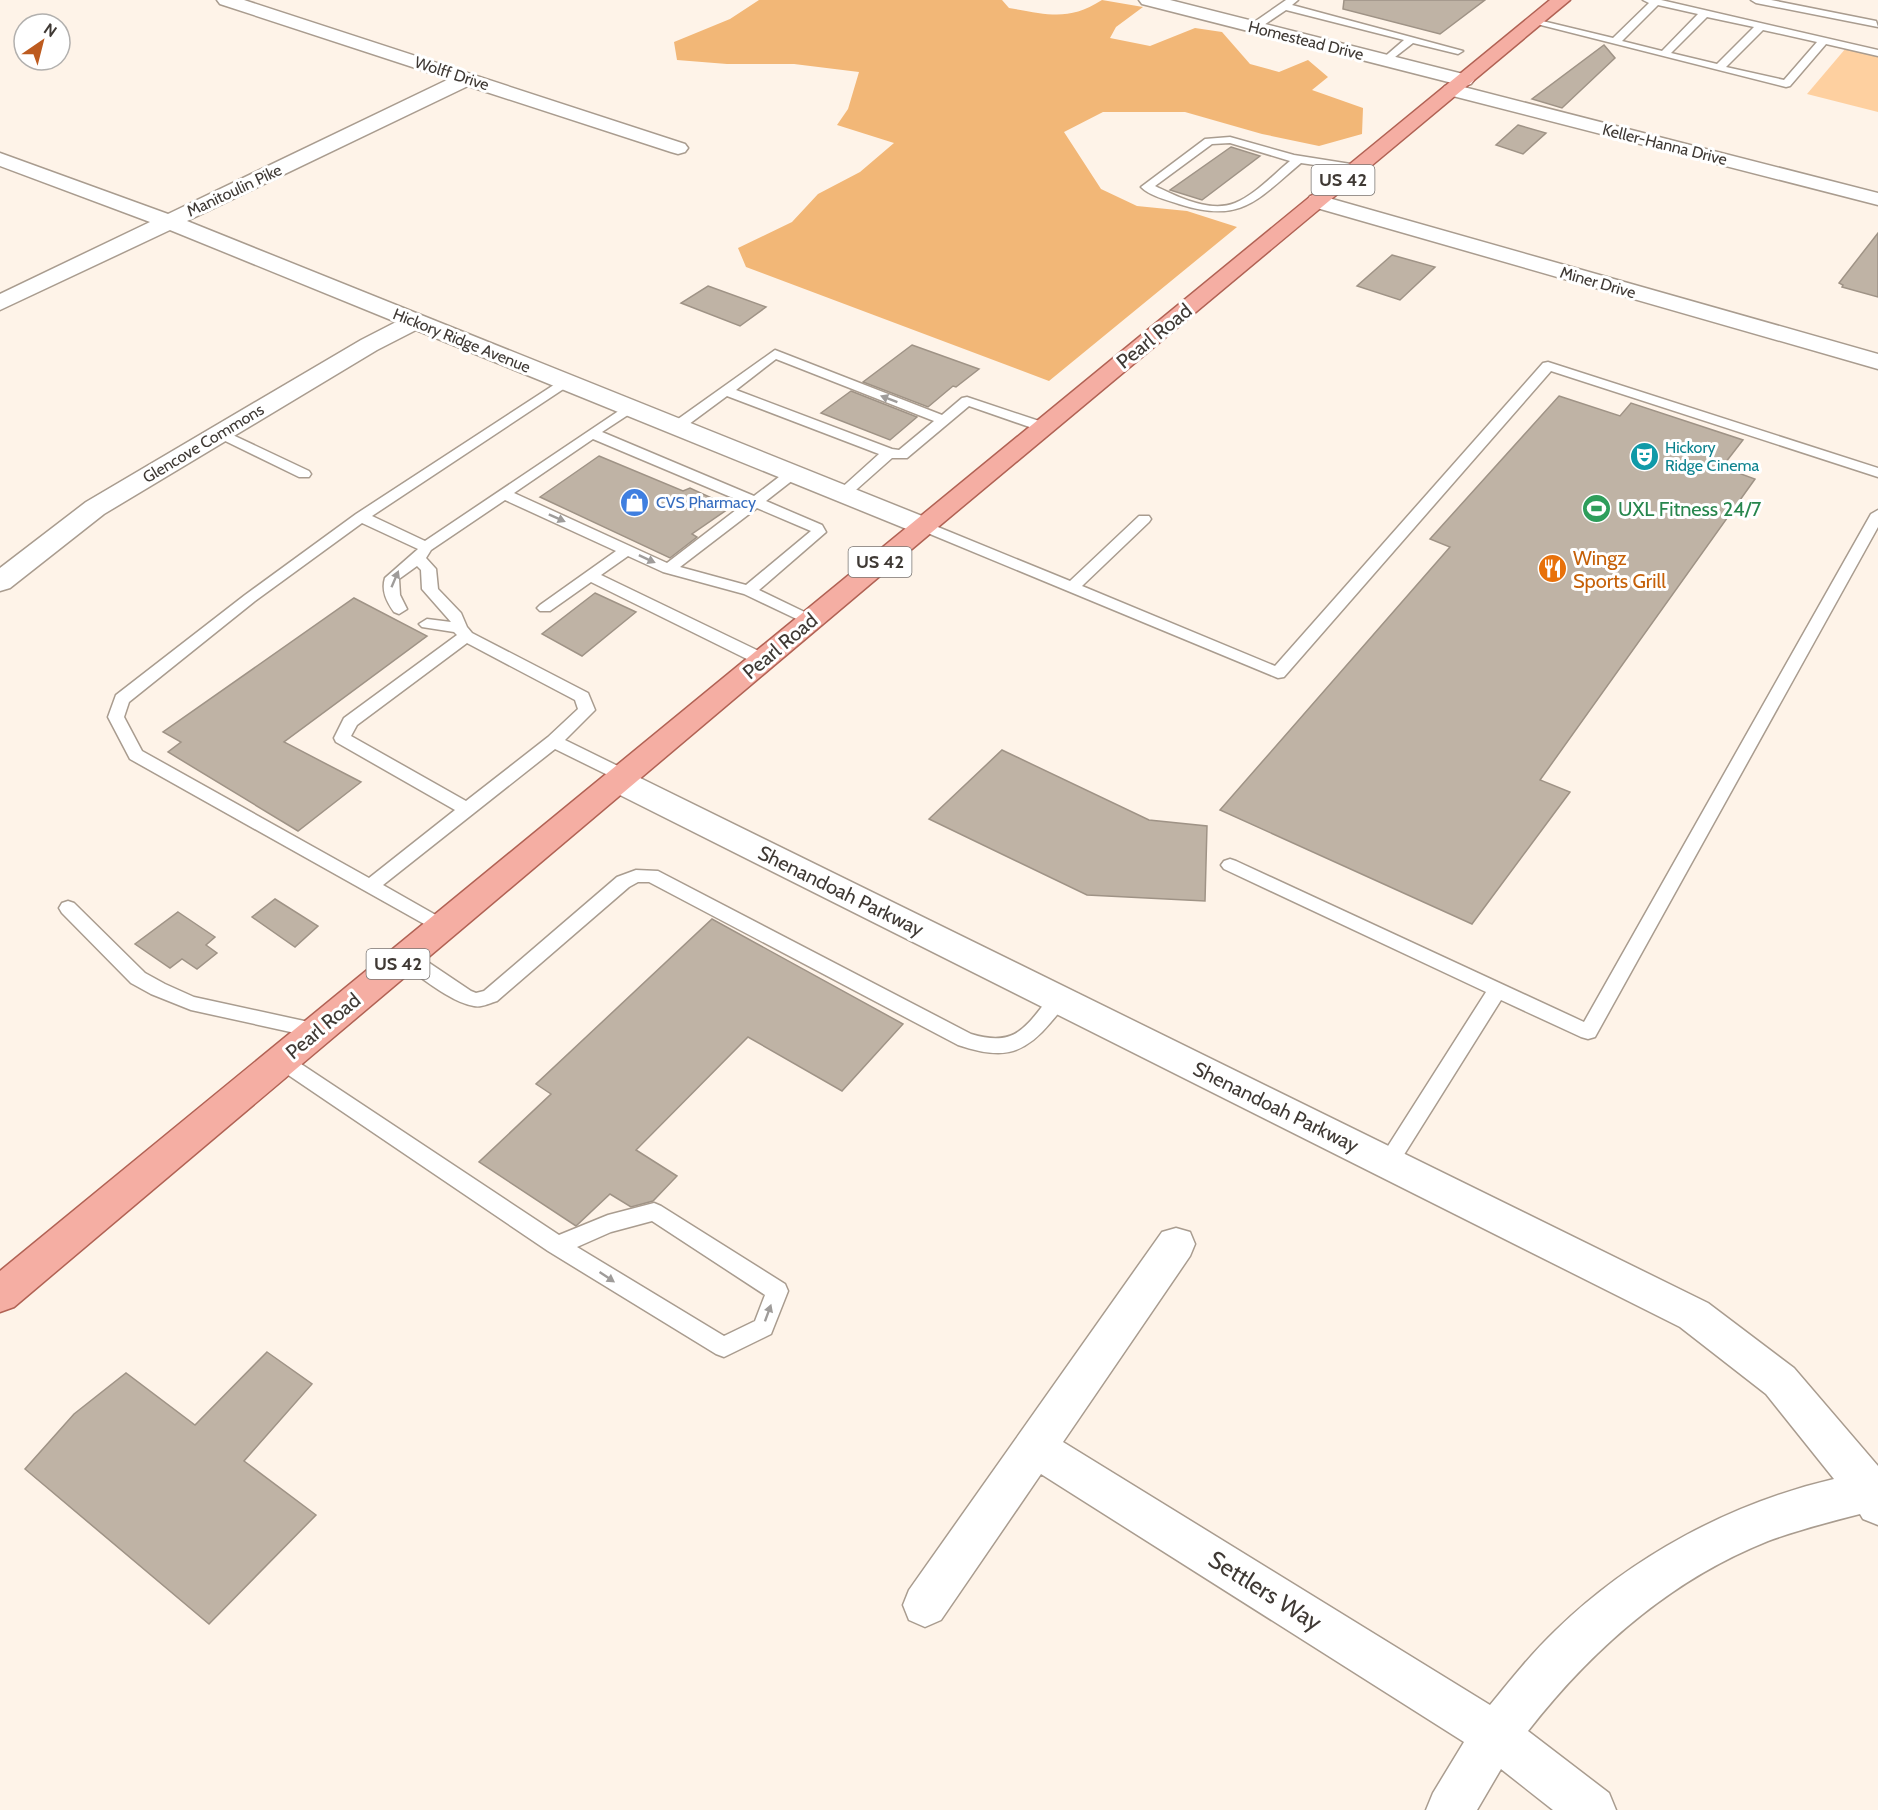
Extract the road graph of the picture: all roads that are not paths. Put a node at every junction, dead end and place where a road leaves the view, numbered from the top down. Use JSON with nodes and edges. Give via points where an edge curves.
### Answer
{"nodes":[{"id":1,"x":226,"y":0,"type":"edge"},
{"id":2,"x":1148,"y":0,"type":"edge"},
{"id":3,"x":1561,"y":0,"type":"edge"},
{"id":4,"x":1685,"y":0,"type":"edge"},
{"id":5,"x":1756,"y":0,"type":"edge"},
{"id":6,"x":1652,"y":1,"type":"edge"},
{"id":7,"x":1288,"y":3,"type":"edge"},
{"id":8,"x":1705,"y":13,"type":"junction"},
{"id":9,"x":1739,"y":17,"type":"junction"},
{"id":10,"x":1534,"y":22,"type":"junction"},
{"id":11,"x":1876,"y":25,"type":"edge"},
{"id":12,"x":1761,"y":26,"type":"junction"},
{"id":13,"x":1254,"y":27,"type":"junction"},
{"id":14,"x":1411,"y":39,"type":"junction"},
{"id":15,"x":1824,"y":40,"type":"junction"},
{"id":16,"x":1615,"y":42,"type":"junction"},
{"id":17,"x":1878,"y":45,"type":"edge"},
{"id":18,"x":1458,"y":51,"type":"dead end"},
{"id":19,"x":1878,"y":53,"type":"edge"},
{"id":20,"x":1664,"y":54,"type":"junction"},
{"id":21,"x":1386,"y":60,"type":"junction"},
{"id":22,"x":1719,"y":68,"type":"junction"},
{"id":23,"x":468,"y":78,"type":"junction"},
{"id":24,"x":1458,"y":85,"type":"junction"},
{"id":25,"x":678,"y":148,"type":"dead end"},
{"id":26,"x":0,"y":159,"type":"edge"},
{"id":27,"x":1299,"y":159,"type":"junction"},
{"id":28,"x":1357,"y":168,"type":"junction"},
{"id":29,"x":1878,"y":199,"type":"edge"},
{"id":30,"x":1318,"y":201,"type":"junction"},
{"id":31,"x":167,"y":221,"type":"junction"},
{"id":32,"x":0,"y":303,"type":"edge"},
{"id":33,"x":417,"y":321,"type":"junction"},
{"id":34,"x":1878,"y":362,"type":"edge"},
{"id":35,"x":566,"y":381,"type":"junction"},
{"id":36,"x":726,"y":391,"type":"junction"},
{"id":37,"x":629,"y":408,"type":"junction"},
{"id":38,"x":944,"y":420,"type":"junction"},
{"id":39,"x":676,"y":427,"type":"junction"},
{"id":40,"x":1043,"y":427,"type":"junction"},
{"id":41,"x":220,"y":433,"type":"junction"},
{"id":42,"x":592,"y":433,"type":"junction"},
{"id":43,"x":889,"y":453,"type":"junction"},
{"id":44,"x":793,"y":473,"type":"junction"},
{"id":45,"x":1878,"y":473,"type":"edge"},
{"id":46,"x":304,"y":474,"type":"dead end"},
{"id":47,"x":504,"y":494,"type":"junction"},
{"id":48,"x":843,"y":494,"type":"junction"},
{"id":49,"x":756,"y":502,"type":"junction"},
{"id":50,"x":1878,"y":514,"type":"edge"},
{"id":51,"x":361,"y":517,"type":"junction"},
{"id":52,"x":1144,"y":519,"type":"dead end"},
{"id":53,"x":923,"y":526,"type":"junction"},
{"id":54,"x":627,"y":549,"type":"junction"},
{"id":55,"x":423,"y":554,"type":"junction"},
{"id":56,"x":668,"y":569,"type":"junction"},
{"id":57,"x":590,"y":576,"type":"junction"},
{"id":58,"x":0,"y":582,"type":"edge"},
{"id":59,"x":1072,"y":588,"type":"junction"},
{"id":60,"x":749,"y":591,"type":"junction"},
{"id":61,"x":545,"y":608,"type":"dead end"},
{"id":62,"x":399,"y":609,"type":"dead end"},
{"id":63,"x":810,"y":620,"type":"junction"},
{"id":64,"x":427,"y":624,"type":"dead end"},
{"id":65,"x":462,"y":632,"type":"junction"},
{"id":66,"x":764,"y":660,"type":"junction"},
{"id":67,"x":554,"y":741,"type":"junction"},
{"id":68,"x":621,"y":779,"type":"junction"},
{"id":69,"x":467,"y":809,"type":"junction"},
{"id":70,"x":1230,"y":866,"type":"dead end"},
{"id":71,"x":370,"y":886,"type":"junction"},
{"id":72,"x":68,"y":908,"type":"dead end"},
{"id":73,"x":442,"y":927,"type":"junction"},
{"id":74,"x":406,"y":957,"type":"junction"},
{"id":75,"x":1497,"y":990,"type":"junction"},
{"id":76,"x":1059,"y":999,"type":"junction"},
{"id":77,"x":318,"y":1031,"type":"junction"},
{"id":78,"x":282,"y":1060,"type":"junction"},
{"id":79,"x":1389,"y":1163,"type":"junction"},
{"id":80,"x":1176,"y":1244,"type":"dead end"},
{"id":81,"x":558,"y":1245,"type":"junction"},
{"id":82,"x":0,"y":1294,"type":"edge"},
{"id":83,"x":1034,"y":1448,"type":"junction"},
{"id":84,"x":1875,"y":1494,"type":"edge"},
{"id":85,"x":925,"y":1605,"type":"dead end"},
{"id":86,"x":1495,"y":1735,"type":"junction"},
{"id":87,"x":1450,"y":1810,"type":"edge"},
{"id":88,"x":1592,"y":1810,"type":"edge"}],
"edges":[{"from":1,"to":23,"type":"street","name":"Wolff Drive"},
{"from":2,"to":13,"type":"street","name":"Homestead Drive"},
{"from":3,"to":10,"type":"main road","name":"Pearl Road","number":"US 42"},
{"from":4,"to":9,"type":"lane"},
{"from":5,"to":11,"type":"lane"},
{"from":6,"to":8,"type":"lane"},
{"from":6,"to":16,"type":"lane"},
{"from":7,"to":13,"type":"lane"},
{"from":7,"to":14,"type":"lane"},
{"from":8,"to":9,"type":"lane"},
{"from":8,"to":20,"type":"lane"},
{"from":9,"to":12,"type":"lane"},
{"from":9,"to":17,"type":"lane"},
{"from":10,"to":16,"type":"lane"},
{"from":10,"to":24,"type":"main road","name":"Pearl Road","number":"US 42"},
{"from":12,"to":15,"type":"lane"},
{"from":12,"to":22,"type":"lane"},
{"from":13,"to":21,"type":"street","name":"Homestead Drive"},
{"from":14,"to":18,"type":"lane"},
{"from":14,"to":21,"type":"lane"},
{"from":15,"to":19,"type":"lane"},
{"from":15,"to":22,"type":"lane","via":[[1786,84]]},
{"from":16,"to":20,"type":"lane"},
{"from":20,"to":22,"type":"lane"},
{"from":21,"to":24,"type":"street","name":"Homestead Drive"},
{"from":23,"to":25,"type":"street","name":"Wolff Drive"},
{"from":23,"to":31,"type":"street","name":"Manitoulin Pike"},
{"from":24,"to":28,"type":"main road","name":"Pearl Road","number":"US 42"},
{"from":24,"to":29,"type":"street","name":"Keller-Hanna Drive"},
{"from":26,"to":31,"type":"street","name":"Hickory Ridge Avenue"},
{"from":27,"to":27,"type":"lane","via":[[1230,140],[1209,141],[1147,187],[1205,208],[1238,207]]},
{"from":27,"to":28,"type":"lane"},
{"from":28,"to":30,"type":"main road","name":"Pearl Road","number":"US 42"},
{"from":30,"to":34,"type":"street","name":"Miner Drive"},
{"from":30,"to":40,"type":"main road","name":"Pearl Road","number":"US 42"},
{"from":31,"to":32,"type":"street","name":"Manitoulin Pike"},
{"from":31,"to":33,"type":"street","name":"Hickory Ridge Avenue"},
{"from":33,"to":35,"type":"street","name":"Hickory Ridge Avenue"},
{"from":33,"to":41,"type":"street","name":"Glencove Commons"},
{"from":35,"to":37,"type":"street","name":"Hickory Ridge Avenue"},
{"from":35,"to":51,"type":"lane"},
{"from":38,"to":36,"type":"lane","one_way":true,"via":[[775,354]]},
{"from":36,"to":39,"type":"lane"},
{"from":36,"to":43,"type":"lane"},
{"from":37,"to":39,"type":"street","name":"Hickory Ridge Avenue"},
{"from":37,"to":42,"type":"lane"},
{"from":38,"to":40,"type":"lane","via":[[967,401]]},
{"from":38,"to":43,"type":"lane","via":[[902,454]]},
{"from":39,"to":44,"type":"street","name":"Hickory Ridge Avenue"},
{"from":40,"to":53,"type":"main road","name":"Pearl Road","number":"US 42"},
{"from":41,"to":46,"type":"lane"},
{"from":41,"to":58,"type":"street","name":"Glencove Commons","via":[[94,508]]},
{"from":42,"to":47,"type":"lane"},
{"from":42,"to":49,"type":"lane"},
{"from":43,"to":48,"type":"lane"},
{"from":44,"to":48,"type":"street","name":"Hickory Ridge Avenue"},
{"from":44,"to":49,"type":"lane"},
{"from":45,"to":59,"type":"lane","via":[[1548,366],[1278,673]]},
{"from":47,"to":54,"type":"lane","one_way":true},
{"from":47,"to":55,"type":"lane"},
{"from":48,"to":53,"type":"street","name":"Hickory Ridge Avenue"},
{"from":49,"to":56,"type":"lane"},
{"from":49,"to":60,"type":"lane","via":[[819,532]]},
{"from":50,"to":75,"type":"lane","via":[[1588,1032]]},
{"from":51,"to":55,"type":"lane"},
{"from":51,"to":71,"type":"lane","via":[[122,699],[116,717],[136,755]]},
{"from":52,"to":59,"type":"lane"},
{"from":53,"to":59,"type":"lane"},
{"from":53,"to":63,"type":"main road","name":"Pearl Road","number":"US 42"},
{"from":54,"to":56,"type":"lane","one_way":true},
{"from":54,"to":57,"type":"lane"},
{"from":62,"to":55,"type":"lane","one_way":true,"via":[[390,595],[391,583],[399,569]]},
{"from":55,"to":65,"type":"lane","via":[[429,569],[428,587],[454,612]]},
{"from":56,"to":60,"type":"lane"},
{"from":57,"to":61,"type":"lane"},
{"from":57,"to":66,"type":"lane"},
{"from":60,"to":63,"type":"lane"},
{"from":63,"to":66,"type":"main road","name":"Pearl Road","number":"US 42"},
{"from":64,"to":65,"type":"lane"},
{"from":65,"to":67,"type":"lane","via":[[582,696],[587,710]]},
{"from":65,"to":69,"type":"lane","via":[[350,722],[342,738]]},
{"from":66,"to":68,"type":"main road","name":"Pearl Road","number":"US 42"},
{"from":67,"to":68,"type":"lane"},
{"from":67,"to":69,"type":"lane"},
{"from":68,"to":73,"type":"main road","name":"Pearl Road","number":"US 42"},
{"from":68,"to":76,"type":"street","name":"Shenandoah Parkway"},
{"from":69,"to":71,"type":"lane"},
{"from":70,"to":75,"type":"lane"},
{"from":71,"to":73,"type":"lane"},
{"from":72,"to":77,"type":"lane","via":[[138,978],[158,989],[191,1003]]},
{"from":73,"to":74,"type":"main road","name":"Pearl Road","number":"US 42"},
{"from":74,"to":76,"type":"lane","via":[[464,996],[476,1000],[490,996],[623,882],[636,876],[652,876],[985,1048],[1003,1048],[1025,1039]]},
{"from":74,"to":77,"type":"main road","name":"Pearl Road","number":"US 42"},
{"from":75,"to":79,"type":"lane"},
{"from":76,"to":79,"type":"street","name":"Shenandoah Parkway"},
{"from":77,"to":78,"type":"main road","name":"Pearl Road","number":"US 42"},
{"from":78,"to":81,"type":"lane"},
{"from":78,"to":82,"type":"main road","name":"Pearl Road","number":"US 42"},
{"from":79,"to":84,"type":"street","name":"Shenandoah Parkway","via":[[1694,1315],[1779,1380]]},
{"from":80,"to":83,"type":"street"},
{"from":81,"to":81,"type":"lane","one_way":true,"via":[[641,1300],[724,1347],[763,1327],[777,1291],[654,1212],[608,1224]]},
{"from":83,"to":85,"type":"street"},
{"from":83,"to":86,"type":"street","name":"Settlers Way"},
{"from":84,"to":86,"type":"street","via":[[1821,1503],[1739,1533],[1672,1567],[1600,1619],[1544,1673]]},
{"from":86,"to":87,"type":"street"},
{"from":86,"to":88,"type":"street","name":"Settlers Way"}]}
